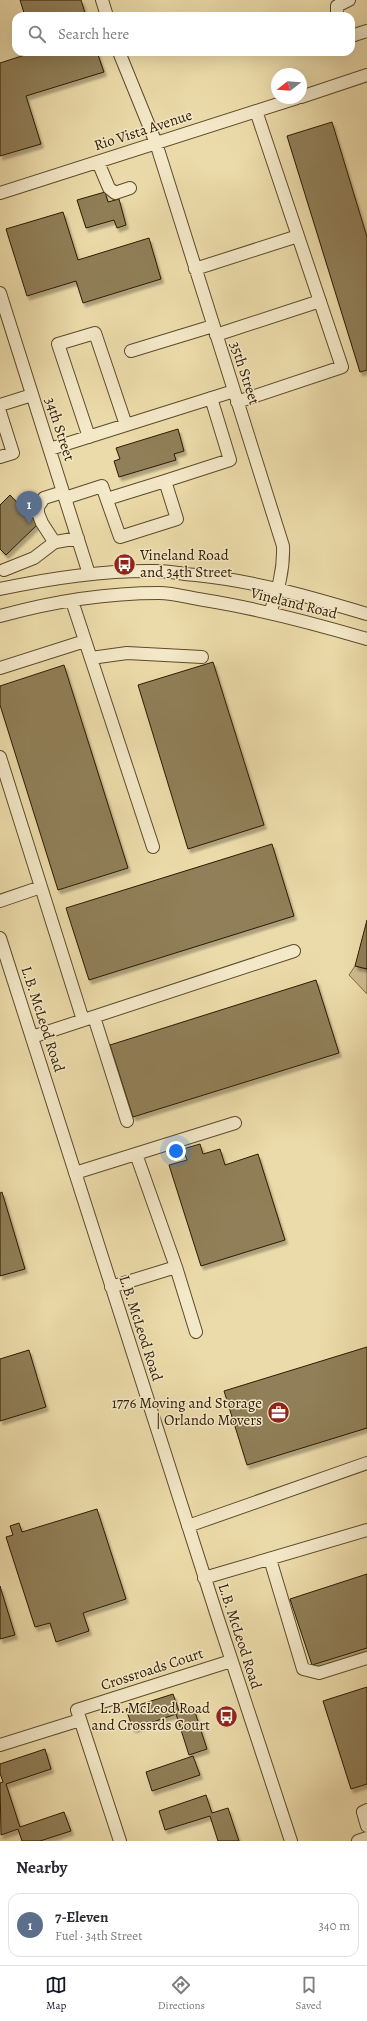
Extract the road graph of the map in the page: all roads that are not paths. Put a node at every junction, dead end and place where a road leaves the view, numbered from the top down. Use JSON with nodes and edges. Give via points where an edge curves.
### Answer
{"nodes":[{"id":1,"x":102,"y":0,"type":"edge"},
{"id":2,"x":349,"y":0,"type":"edge"},
{"id":3,"x":106,"y":12,"type":"edge"},
{"id":4,"x":337,"y":12,"type":"edge"},
{"id":5,"x":367,"y":31,"type":"edge"},
{"id":6,"x":355,"y":35,"type":"edge"},
{"id":7,"x":121,"y":56,"type":"edge"},
{"id":8,"x":367,"y":76,"type":"edge"},
{"id":9,"x":307,"y":95,"type":"edge"},
{"id":10,"x":278,"y":104,"type":"edge"},
{"id":11,"x":256,"y":111,"type":"junction"},
{"id":12,"x":156,"y":143,"type":"junction"},
{"id":13,"x":98,"y":162,"type":"junction"},
{"id":14,"x":130,"y":188,"type":"dead end"},
{"id":15,"x":0,"y":193,"type":"edge"},
{"id":16,"x":298,"y":236,"type":"junction"},
{"id":17,"x":195,"y":269,"type":"junction"},
{"id":18,"x":0,"y":293,"type":"edge"},
{"id":19,"x":320,"y":301,"type":"junction"},
{"id":20,"x":215,"y":330,"type":"junction"},
{"id":21,"x":131,"y":351,"type":"dead end"},
{"id":22,"x":32,"y":395,"type":"junction"},
{"id":23,"x":236,"y":396,"type":"junction"},
{"id":24,"x":211,"y":398,"type":"junction"},
{"id":25,"x":0,"y":405,"type":"edge"},
{"id":26,"x":0,"y":412,"type":"edge"},
{"id":27,"x":126,"y":425,"type":"junction"},
{"id":28,"x":89,"y":437,"type":"junction"},
{"id":29,"x":50,"y":449,"type":"junction"},
{"id":30,"x":0,"y":457,"type":"edge"},
{"id":31,"x":165,"y":481,"type":"junction"},
{"id":32,"x":64,"y":495,"type":"junction"},
{"id":33,"x":107,"y":499,"type":"junction"},
{"id":34,"x":78,"y":538,"type":"junction"},
{"id":35,"x":55,"y":542,"type":"junction"},
{"id":36,"x":2,"y":569,"type":"edge"},
{"id":37,"x":89,"y":574,"type":"junction"},
{"id":38,"x":17,"y":586,"type":"junction"},
{"id":39,"x":0,"y":589,"type":"edge"},
{"id":40,"x":279,"y":589,"type":"junction"},
{"id":41,"x":72,"y":601,"type":"junction"},
{"id":42,"x":270,"y":613,"type":"junction"},
{"id":43,"x":367,"y":614,"type":"edge"},
{"id":44,"x":0,"y":616,"type":"edge"},
{"id":45,"x":367,"y":639,"type":"edge"},
{"id":46,"x":85,"y":641,"type":"junction"},
{"id":47,"x":91,"y":658,"type":"junction"},
{"id":48,"x":202,"y":658,"type":"dead end"},
{"id":49,"x":0,"y":668,"type":"edge"},
{"id":50,"x":0,"y":757,"type":"edge"},
{"id":51,"x":153,"y":847,"type":"dead end"},
{"id":52,"x":41,"y":887,"type":"junction"},
{"id":53,"x":0,"y":901,"type":"edge"},
{"id":54,"x":0,"y":938,"type":"edge"},
{"id":55,"x":294,"y":951,"type":"dead end"},
{"id":56,"x":89,"y":1018,"type":"junction"},
{"id":57,"x":32,"y":1037,"type":"junction"},
{"id":58,"x":127,"y":1121,"type":"dead end"},
{"id":59,"x":235,"y":1123,"type":"dead end"},
{"id":60,"x":136,"y":1154,"type":"junction"},
{"id":61,"x":75,"y":1173,"type":"junction"},
{"id":62,"x":176,"y":1267,"type":"junction"},
{"id":63,"x":111,"y":1287,"type":"junction"},
{"id":64,"x":196,"y":1332,"type":"dead end"},
{"id":65,"x":367,"y":1463,"type":"edge"},
{"id":66,"x":188,"y":1526,"type":"junction"},
{"id":67,"x":367,"y":1530,"type":"edge"},
{"id":68,"x":270,"y":1559,"type":"junction"},
{"id":69,"x":204,"y":1578,"type":"junction"},
{"id":70,"x":367,"y":1658,"type":"edge"},
{"id":71,"x":231,"y":1660,"type":"junction"},
{"id":72,"x":80,"y":1720,"type":"junction"},
{"id":73,"x":0,"y":1745,"type":"edge"},
{"id":74,"x":367,"y":1810,"type":"edge"},
{"id":75,"x":367,"y":1826,"type":"edge"},
{"id":76,"x":367,"y":1838,"type":"edge"},
{"id":77,"x":120,"y":1841,"type":"edge"},
{"id":78,"x":292,"y":1841,"type":"edge"},
{"id":79,"x":358,"y":1841,"type":"edge"}],
"edges":[{"from":1,"to":3,"type":"street"},
{"from":2,"to":4,"type":"street","via":[[337,6]]},
{"from":5,"to":6,"type":"street"},
{"from":7,"to":12,"type":"street","name":"35th Street"},
{"from":8,"to":9,"type":"street"},
{"from":10,"to":11,"type":"street","name":"Rio Vista Avenue"},
{"from":11,"to":12,"type":"street","name":"Rio Vista Avenue"},
{"from":11,"to":16,"type":"street"},
{"from":12,"to":13,"type":"street","name":"Rio Vista Avenue"},
{"from":12,"to":17,"type":"street","name":"35th Street"},
{"from":13,"to":14,"type":"street","via":[[109,188],[115,193]]},
{"from":13,"to":15,"type":"street","name":"Rio Vista Avenue"},
{"from":16,"to":17,"type":"street"},
{"from":16,"to":19,"type":"street"},
{"from":17,"to":20,"type":"street","name":"35th Street"},
{"from":18,"to":22,"type":"street","name":"34th Street"},
{"from":19,"to":20,"type":"street"},
{"from":19,"to":23,"type":"street","via":[[342,366]]},
{"from":20,"to":21,"type":"street"},
{"from":20,"to":23,"type":"street","name":"35th Street"},
{"from":22,"to":25,"type":"street"},
{"from":22,"to":29,"type":"street","name":"34th Street"},
{"from":23,"to":24,"type":"street"},
{"from":23,"to":40,"type":"street","name":"35th Street","via":[[283,546],[284,565]]},
{"from":24,"to":27,"type":"street"},
{"from":24,"to":31,"type":"street","via":[[230,460]]},
{"from":26,"to":30,"type":"street","via":[[13,452]]},
{"from":27,"to":28,"type":"street"},
{"from":27,"to":28,"type":"street","via":[[96,333],[58,344]]},
{"from":28,"to":29,"type":"street"},
{"from":29,"to":32,"type":"street","name":"34th Street"},
{"from":31,"to":33,"type":"street"},
{"from":31,"to":33,"type":"street","via":[[177,519],[120,537]]},
{"from":32,"to":33,"type":"street","via":[[102,486]]},
{"from":32,"to":34,"type":"street","name":"34th Street"},
{"from":32,"to":35,"type":"street","via":[[44,498],[38,507],[42,523]]},
{"from":34,"to":35,"type":"street"},
{"from":34,"to":37,"type":"street","name":"34th Street"},
{"from":35,"to":36,"type":"street","via":[[34,558]]},
{"from":36,"to":38,"type":"street"},
{"from":37,"to":38,"type":"street","name":"Vineland Road"},
{"from":37,"to":40,"type":"street","name":"Vineland Road","via":[[157,571],[230,579]]},
{"from":38,"to":39,"type":"street","name":"Vineland Road"},
{"from":40,"to":42,"type":"street","name":"35th Street"},
{"from":40,"to":43,"type":"street","name":"Vineland Road"},
{"from":41,"to":42,"type":"street","name":"Vineland Road","via":[[161,593]]},
{"from":41,"to":44,"type":"street","name":"Vineland Road"},
{"from":41,"to":46,"type":"street"},
{"from":42,"to":45,"type":"street","name":"Vineland Road","via":[[304,620]]},
{"from":46,"to":47,"type":"street"},
{"from":46,"to":49,"type":"street"},
{"from":47,"to":48,"type":"street","via":[[126,653]]},
{"from":47,"to":51,"type":"street"},
{"from":50,"to":52,"type":"street"},
{"from":52,"to":53,"type":"street"},
{"from":52,"to":56,"type":"street"},
{"from":54,"to":57,"type":"street","name":"L.B. McLeod Road"},
{"from":55,"to":56,"type":"street"},
{"from":56,"to":57,"type":"street"},
{"from":56,"to":58,"type":"street"},
{"from":57,"to":61,"type":"street","name":"L.B. McLeod Road"},
{"from":59,"to":60,"type":"street"},
{"from":60,"to":61,"type":"street"},
{"from":60,"to":62,"type":"street"},
{"from":61,"to":63,"type":"street","name":"L.B. McLeod Road"},
{"from":62,"to":63,"type":"street"},
{"from":62,"to":64,"type":"street"},
{"from":63,"to":66,"type":"street","name":"L.B. McLeod Road"},
{"from":65,"to":66,"type":"street"},
{"from":66,"to":69,"type":"street","name":"L.B. McLeod Road"},
{"from":67,"to":68,"type":"street"},
{"from":68,"to":69,"type":"street"},
{"from":68,"to":70,"type":"street","via":[[303,1669],[319,1673]]},
{"from":69,"to":71,"type":"street","name":"L.B. McLeod Road"},
{"from":71,"to":72,"type":"street","name":"Crossroads Court","via":[[77,1710]]},
{"from":71,"to":78,"type":"street","name":"L.B. McLeod Road"},
{"from":72,"to":73,"type":"street"},
{"from":72,"to":77,"type":"street"},
{"from":74,"to":75,"type":"street","via":[[363,1812]]},
{"from":76,"to":79,"type":"street"}]}
